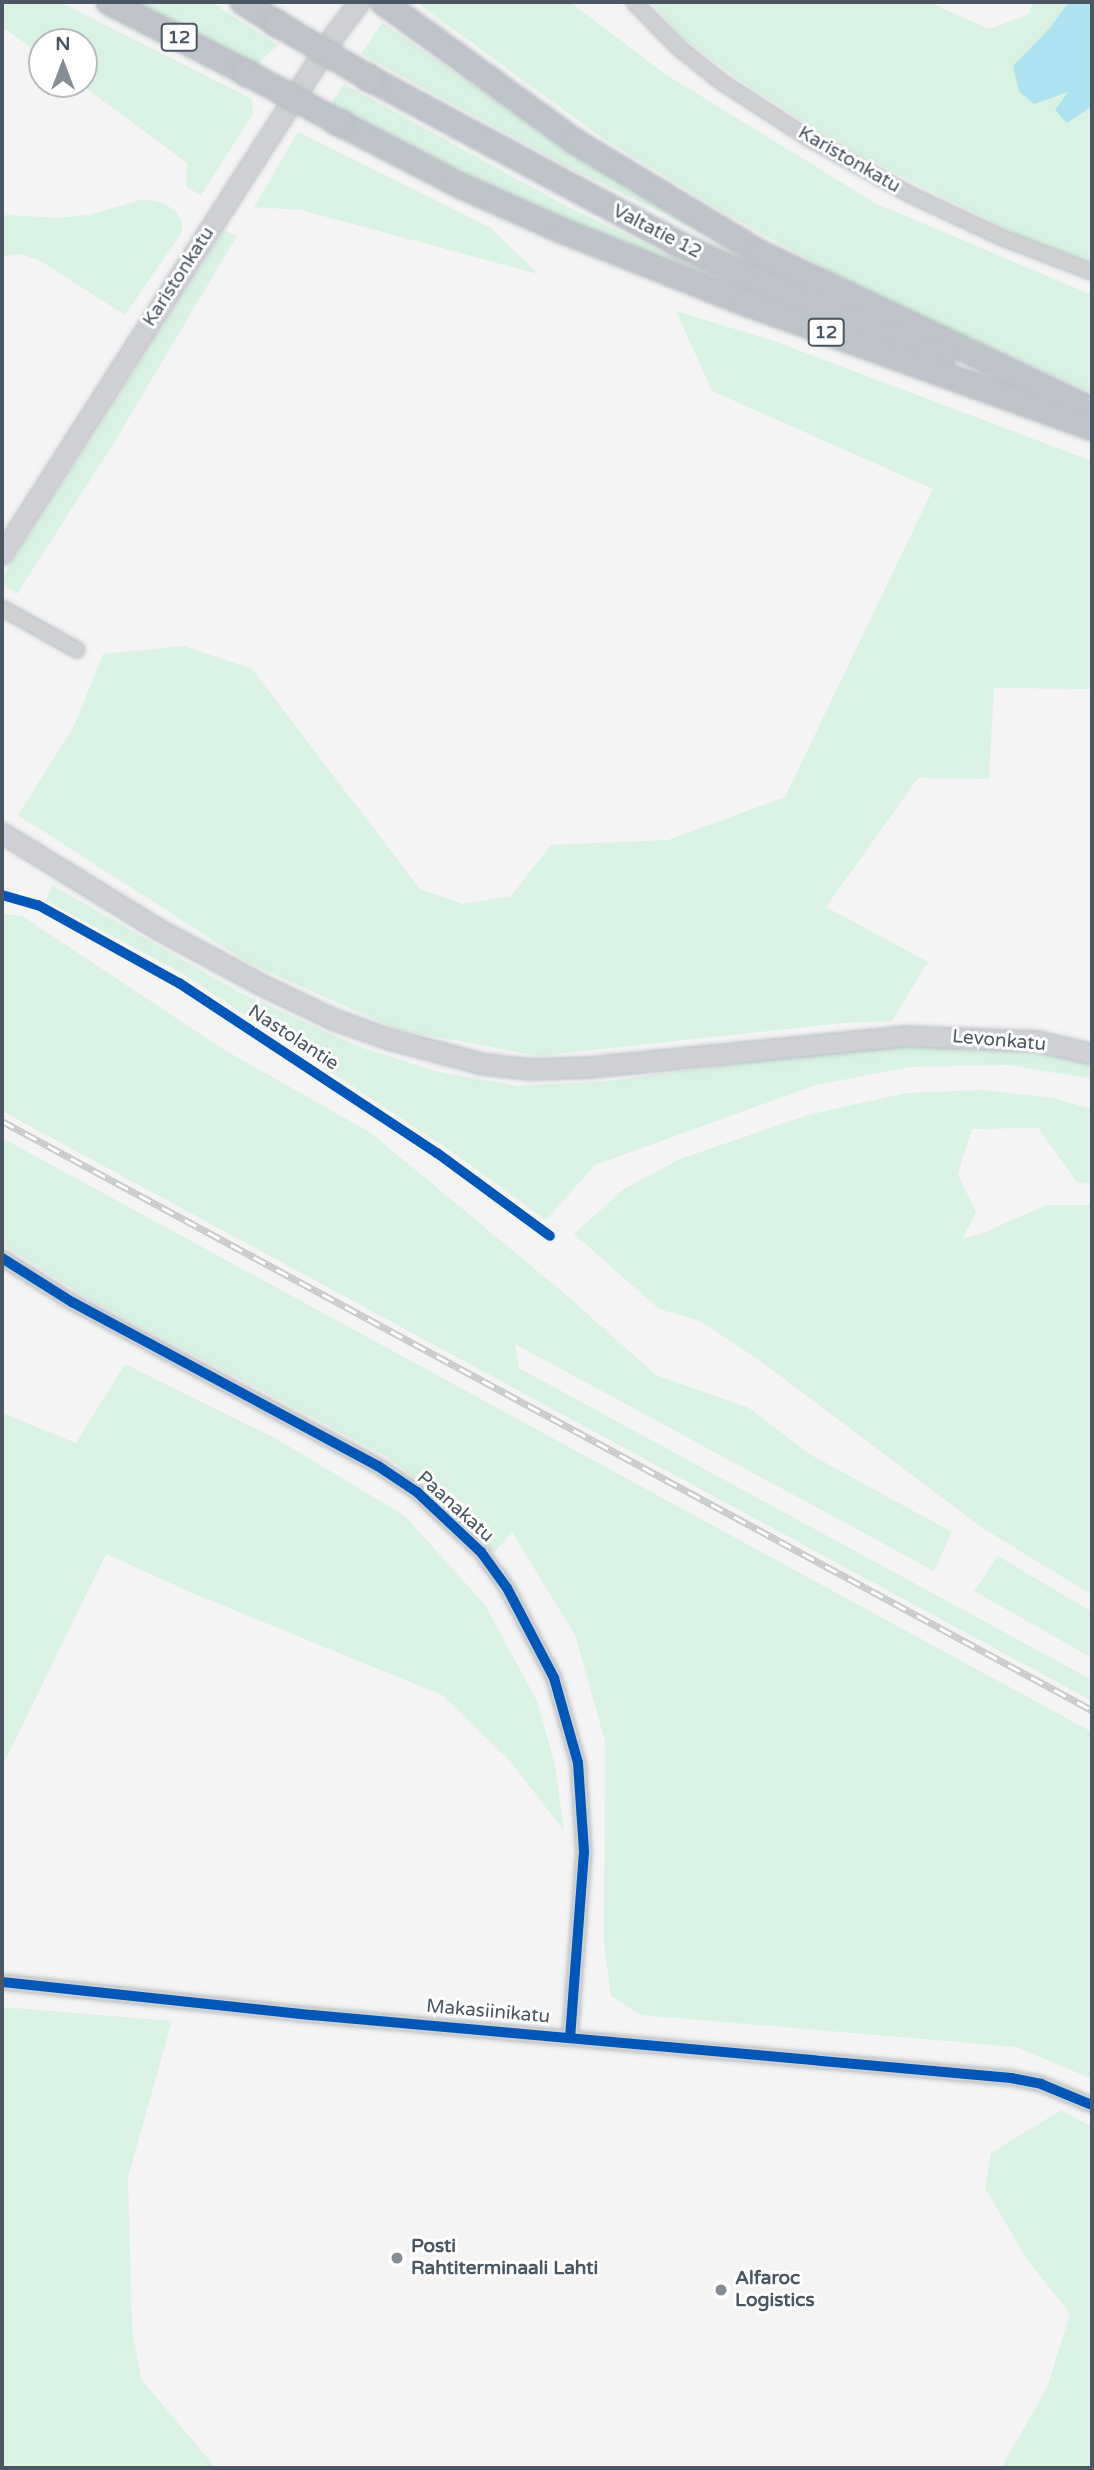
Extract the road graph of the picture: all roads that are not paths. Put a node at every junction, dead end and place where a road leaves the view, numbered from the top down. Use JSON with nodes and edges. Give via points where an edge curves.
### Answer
{"nodes":[{"id":1,"x":109,"y":2,"type":"edge"},
{"id":2,"x":243,"y":2,"type":"edge"},
{"id":3,"x":359,"y":2,"type":"edge"},
{"id":4,"x":383,"y":2,"type":"edge"},
{"id":5,"x":634,"y":2,"type":"edge"},
{"id":6,"x":1092,"y":272,"type":"edge"},
{"id":7,"x":1092,"y":410,"type":"edge"},
{"id":8,"x":1092,"y":419,"type":"edge"},
{"id":9,"x":1092,"y":428,"type":"edge"},
{"id":10,"x":2,"y":554,"type":"edge"},
{"id":11,"x":2,"y":608,"type":"edge"},
{"id":12,"x":77,"y":650,"type":"dead end"},
{"id":13,"x":2,"y":833,"type":"edge"},
{"id":14,"x":905,"y":1036,"type":"joint"},
{"id":15,"x":1092,"y":1054,"type":"edge"},
{"id":16,"x":2,"y":1258,"type":"edge"},
{"id":17,"x":2,"y":1982,"type":"edge"},
{"id":18,"x":570,"y":2037,"type":"junction"},
{"id":19,"x":1092,"y":2105,"type":"edge"}],
"edges":[{"from":1,"to":9,"type":"highway","number":"12","bridge":true,"via":[[459,185],[563,231],[746,303]]},
{"from":2,"to":8,"type":"highway","name":"Valtatie 12","number":"12","bridge":true,"via":[[369,78],[678,244]]},
{"from":3,"to":10,"type":"main road","name":"Karistonkatu"},
{"from":4,"to":7,"type":"highway","number":"12","via":[[574,141],[760,253]]},
{"from":5,"to":6,"type":"street","name":"Karistonkatu","via":[[678,47],[723,83],[810,139],[911,195],[1003,238]]},
{"from":11,"to":12,"type":"street"},
{"from":13,"to":14,"type":"main road","name":"Nastolantie","via":[[158,929],[262,985],[334,1019],[433,1053],[530,1069],[578,1068]]},
{"from":14,"to":15,"type":"main road","name":"Levonkatu","via":[[1037,1041]]},
{"from":16,"to":18,"type":"street","name":"Paanakatu","via":[[72,1302],[378,1466],[417,1492],[488,1561],[554,1678],[578,1763],[584,1852]]},
{"from":17,"to":18,"type":"street","name":"Makasiinikatu"},
{"from":18,"to":19,"type":"street","name":"Makasiinikatu","via":[[1011,2078],[1041,2084]]}]}
